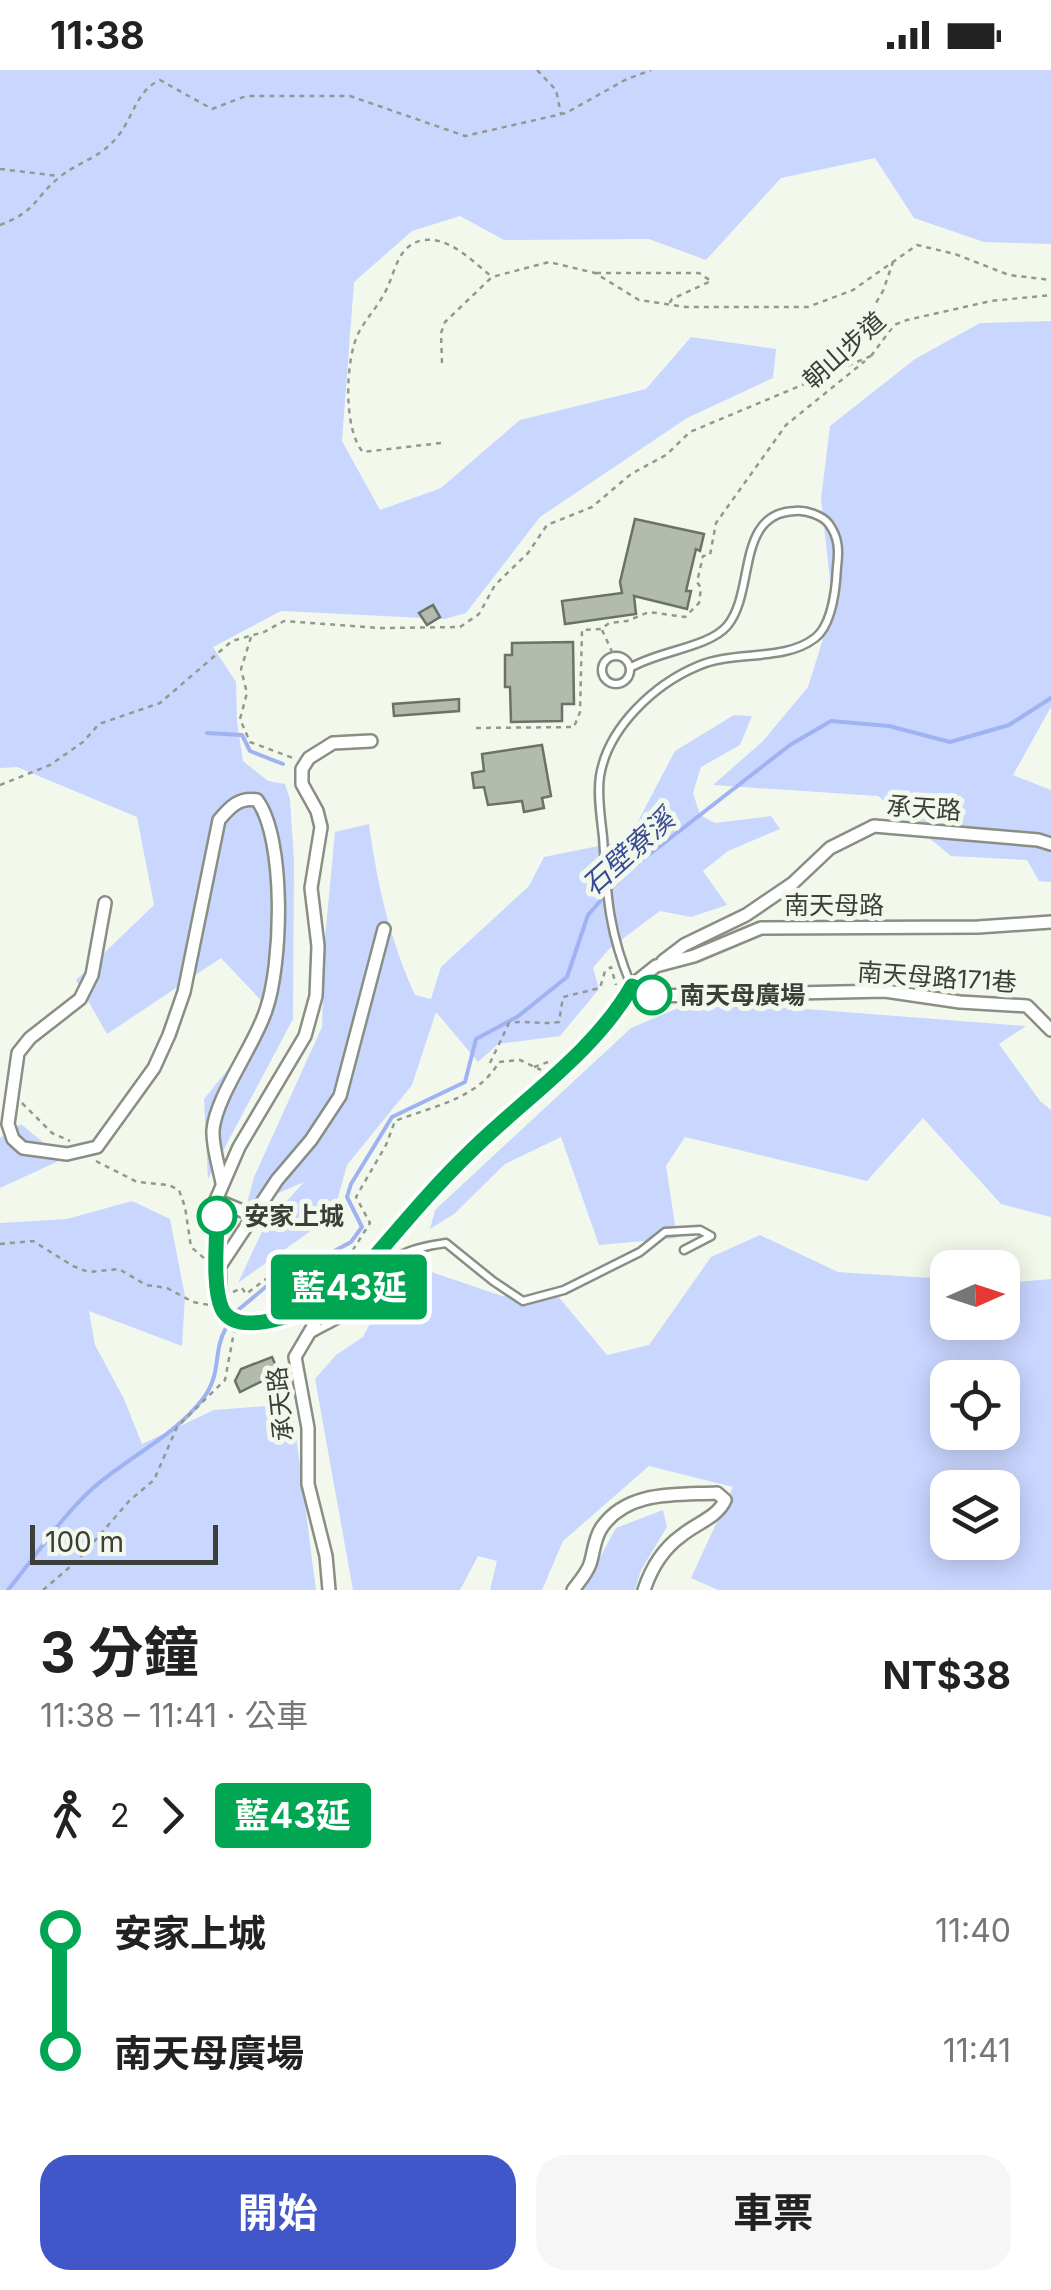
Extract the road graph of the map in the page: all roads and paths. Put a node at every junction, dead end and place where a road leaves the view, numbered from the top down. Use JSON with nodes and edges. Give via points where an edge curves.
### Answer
{"nodes":[{"id":1,"x":537,"y":70,"type":"edge"},
{"id":2,"x":651,"y":70,"type":"edge"},
{"id":3,"x":562,"y":114,"type":"junction"},
{"id":4,"x":0,"y":169,"type":"edge"},
{"id":5,"x":61,"y":176,"type":"junction"},
{"id":6,"x":0,"y":225,"type":"edge"},
{"id":7,"x":893,"y":261,"type":"junction"},
{"id":8,"x":596,"y":273,"type":"junction"},
{"id":9,"x":492,"y":277,"type":"junction"},
{"id":10,"x":1051,"y":280,"type":"edge"},
{"id":11,"x":1051,"y":296,"type":"edge"},
{"id":12,"x":668,"y":305,"type":"junction"},
{"id":13,"x":856,"y":336,"type":"dead end"},
{"id":14,"x":871,"y":356,"type":"junction"},
{"id":15,"x":442,"y":363,"type":"dead end"},
{"id":16,"x":442,"y":443,"type":"dead end"},
{"id":17,"x":602,"y":629,"type":"junction"},
{"id":18,"x":252,"y":636,"type":"junction"},
{"id":19,"x":614,"y":656,"type":"junction"},
{"id":20,"x":630,"y":668,"type":"junction"},
{"id":21,"x":476,"y":728,"type":"dead end"},
{"id":22,"x":371,"y":741,"type":"dead end"},
{"id":23,"x":309,"y":758,"type":"junction"},
{"id":24,"x":0,"y":785,"type":"edge"},
{"id":25,"x":1051,"y":844,"type":"edge"},
{"id":26,"x":105,"y":903,"type":"dead end"},
{"id":27,"x":1051,"y":922,"type":"edge"},
{"id":28,"x":384,"y":928,"type":"dead end"},
{"id":29,"x":656,"y":966,"type":"junction"},
{"id":30,"x":632,"y":986,"type":"junction"},
{"id":31,"x":1051,"y":1030,"type":"edge"},
{"id":32,"x":512,"y":1054,"type":"dead end"},
{"id":33,"x":506,"y":1060,"type":"junction"},
{"id":34,"x":499,"y":1062,"type":"junction"},
{"id":35,"x":553,"y":1077,"type":"junction"},
{"id":36,"x":12,"y":1097,"type":"junction"},
{"id":37,"x":81,"y":1151,"type":"junction"},
{"id":38,"x":222,"y":1185,"type":"junction"},
{"id":39,"x":216,"y":1200,"type":"junction"},
{"id":40,"x":252,"y":1215,"type":"junction"},
{"id":41,"x":0,"y":1244,"type":"edge"},
{"id":42,"x":684,"y":1250,"type":"dead end"},
{"id":43,"x":218,"y":1270,"type":"junction"},
{"id":44,"x":311,"y":1270,"type":"junction"},
{"id":45,"x":246,"y":1294,"type":"dead end"},
{"id":46,"x":221,"y":1306,"type":"junction"},
{"id":47,"x":317,"y":1308,"type":"junction"},
{"id":48,"x":286,"y":1316,"type":"junction"},
{"id":49,"x":240,"y":1323,"type":"junction"},
{"id":50,"x":310,"y":1334,"type":"junction"},
{"id":51,"x":43,"y":1590,"type":"edge"},
{"id":52,"x":329,"y":1590,"type":"edge"},
{"id":53,"x":573,"y":1590,"type":"edge"},
{"id":54,"x":644,"y":1590,"type":"edge"}],
"edges":[{"from":1,"to":3,"type":"path","via":[[556,90]]},
{"from":2,"to":3,"type":"path"},
{"from":3,"to":5,"type":"path","via":[[465,136],[350,96],[246,96],[212,109],[160,80],[146,86],[118,136]]},
{"from":4,"to":5,"type":"path"},
{"from":5,"to":6,"type":"path","via":[[26,214]]},
{"from":7,"to":10,"type":"path","via":[[918,245],[1009,275]]},
{"from":7,"to":12,"type":"path","via":[[852,290],[808,308]]},
{"from":7,"to":13,"type":"path","via":[[884,291]]},
{"from":8,"to":9,"type":"path","via":[[549,262]]},
{"from":8,"to":12,"type":"path","via":[[638,300]]},
{"from":8,"to":12,"type":"path","via":[[699,273],[711,281]]},
{"from":9,"to":15,"type":"path","via":[[445,322]]},
{"from":9,"to":16,"type":"path","via":[[457,249],[421,240],[402,252],[352,347],[348,418],[363,452]]},
{"from":11,"to":14,"type":"path","name":"朝山步道","via":[[907,320],[894,325]]},
{"from":14,"to":17,"type":"path","name":"朝山步道","via":[[786,425],[716,522],[696,582],[699,602],[685,617],[649,612]]},
{"from":14,"to":18,"type":"path","via":[[690,432],[592,507],[548,526],[495,585],[480,614],[460,627],[284,621]]},
{"from":17,"to":19,"type":"path"},
{"from":17,"to":21,"type":"path","via":[[582,630],[574,727]]},
{"from":18,"to":23,"type":"path","via":[[241,669],[247,693],[240,719],[250,742],[287,758]]},
{"from":18,"to":24,"type":"path","via":[[232,641],[160,703],[99,724],[50,765]]},
{"from":19,"to":20,"type":"lane"},
{"from":19,"to":20,"type":"lane","via":[[602,669],[608,682],[625,681]]},
{"from":20,"to":30,"type":"lane","via":[[728,625],[766,520],[802,510],[824,518],[839,547],[827,621],[817,638],[786,652],[732,655],[662,684],[609,749],[600,776],[609,923]]},
{"from":22,"to":23,"type":"street","via":[[333,744]]},
{"from":23,"to":38,"type":"street","via":[[302,784],[321,827],[311,888],[316,996],[305,1036]]},
{"from":25,"to":29,"type":"street","name":"承天路","via":[[874,826],[830,848],[746,915],[684,944]]},
{"from":26,"to":36,"type":"street","via":[[92,975],[80,1000],[18,1053]]},
{"from":27,"to":29,"type":"street","name":"南天母路","via":[[761,928]]},
{"from":28,"to":40,"type":"street","via":[[340,1096]]},
{"from":29,"to":30,"type":"street","name":"南天母路"},
{"from":30,"to":31,"type":"street","name":"南天母路171巷","via":[[654,996],[885,991],[1027,1006]]},
{"from":30,"to":34,"type":"path","via":[[616,987],[611,968],[600,988],[562,998],[559,1022],[509,1022],[490,1064]]},
{"from":30,"to":35,"type":"street","via":[[618,1011]]},
{"from":32,"to":33,"type":"path"},
{"from":33,"to":34,"type":"path"},
{"from":33,"to":35,"type":"path"},
{"from":34,"to":44,"type":"path","via":[[469,1094],[396,1122],[356,1197],[370,1223],[351,1253],[318,1274]]},
{"from":35,"to":47,"type":"street","via":[[470,1152],[344,1292]]},
{"from":36,"to":37,"type":"path"},
{"from":36,"to":37,"type":"street","via":[[8,1124],[23,1148]]},
{"from":37,"to":38,"type":"street","via":[[97,1146],[154,1068],[184,992],[219,820],[246,798],[257,800],[270,826],[280,939],[267,1009],[213,1129]]},
{"from":37,"to":43,"type":"path","via":[[137,1182],[179,1190],[190,1247]]},
{"from":38,"to":39,"type":"street"},
{"from":39,"to":40,"type":"street"},
{"from":39,"to":43,"type":"street"},
{"from":40,"to":43,"type":"street"},
{"from":41,"to":46,"type":"path","via":[[33,1241],[88,1272],[119,1269],[146,1285]]},
{"from":42,"to":50,"type":"lane","via":[[712,1236],[665,1232],[564,1290],[524,1301],[446,1242],[411,1248],[392,1259],[352,1312]]},
{"from":43,"to":46,"type":"street"},
{"from":44,"to":45,"type":"path","via":[[303,1251]]},
{"from":44,"to":48,"type":"path","via":[[284,1307]]},
{"from":46,"to":49,"type":"street"},
{"from":47,"to":48,"type":"street"},
{"from":47,"to":50,"type":"street","name":"承天路"},
{"from":48,"to":49,"type":"street"},
{"from":49,"to":51,"type":"path","via":[[225,1380],[177,1427],[154,1480]]},
{"from":50,"to":52,"type":"street","name":"承天路","via":[[295,1358],[308,1428],[308,1484]]},
{"from":53,"to":54,"type":"street","via":[[590,1567],[601,1528],[616,1513],[640,1499],[716,1493],[725,1500],[665,1550]]}]}
